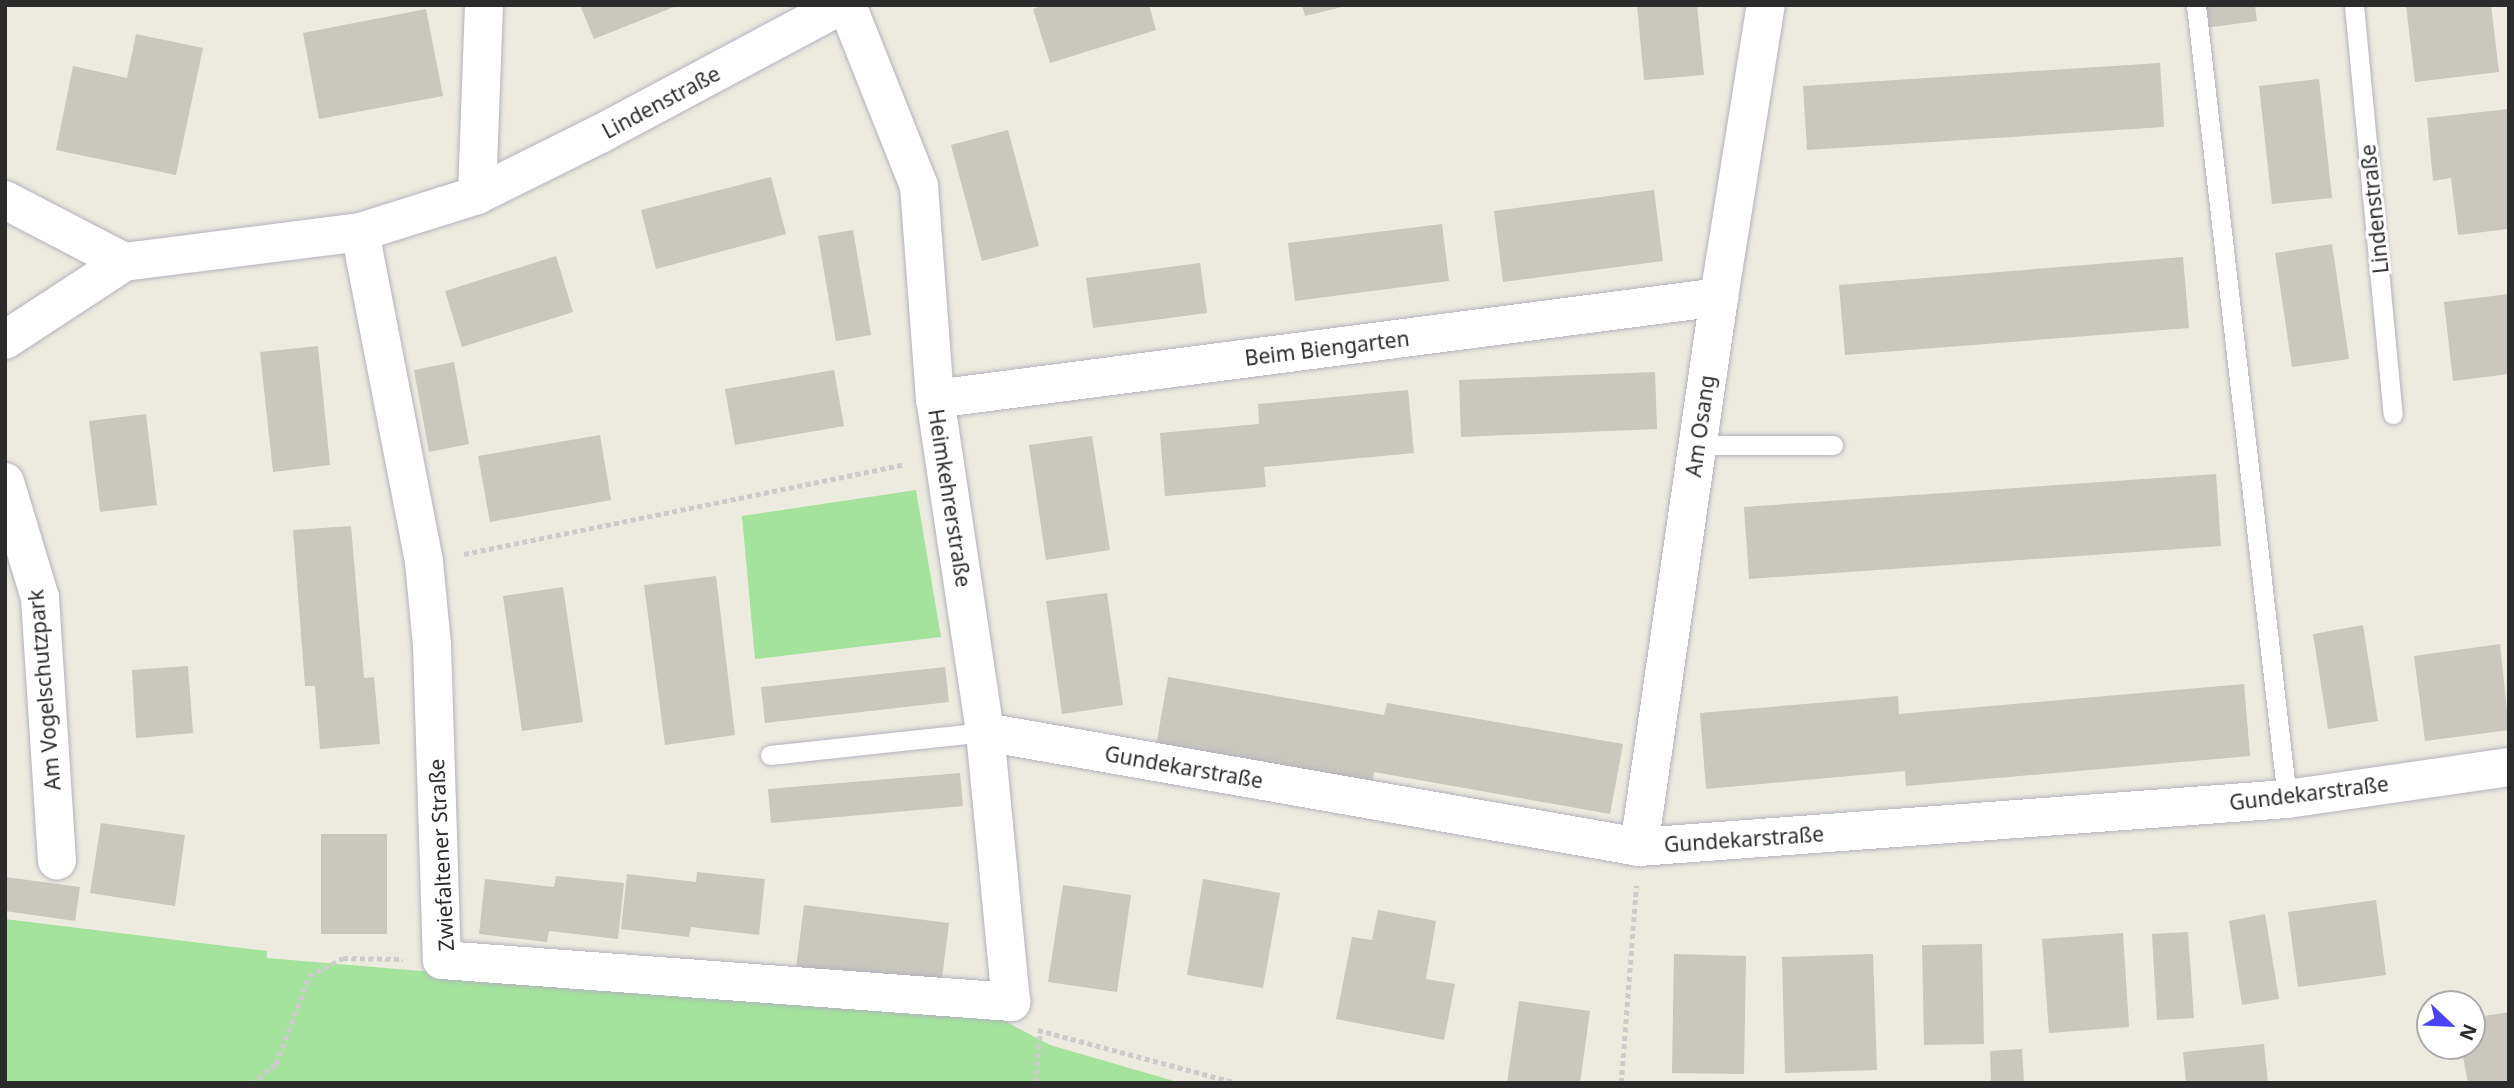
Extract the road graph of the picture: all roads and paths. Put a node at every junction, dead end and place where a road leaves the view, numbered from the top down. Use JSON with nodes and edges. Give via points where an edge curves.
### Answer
{"nodes":[{"id":1,"x":485,"y":5,"type":"edge"},
{"id":2,"x":845,"y":5,"type":"edge"},
{"id":3,"x":1766,"y":5,"type":"edge"},
{"id":4,"x":2196,"y":5,"type":"edge"},
{"id":5,"x":2354,"y":5,"type":"edge"},
{"id":6,"x":477,"y":195,"type":"junction"},
{"id":7,"x":5,"y":200,"type":"edge"},
{"id":8,"x":360,"y":232,"type":"junction"},
{"id":9,"x":124,"y":262,"type":"junction"},
{"id":10,"x":1719,"y":297,"type":"junction"},
{"id":11,"x":5,"y":340,"type":"edge"},
{"id":12,"x":935,"y":399,"type":"junction"},
{"id":13,"x":2393,"y":414,"type":"dead end"},
{"id":14,"x":1697,"y":445,"type":"junction"},
{"id":15,"x":1833,"y":445,"type":"dead end"},
{"id":16,"x":943,"y":456,"type":"junction"},
{"id":17,"x":5,"y":482,"type":"edge"},
{"id":18,"x":425,"y":562,"type":"junction"},
{"id":19,"x":985,"y":732,"type":"junction"},
{"id":20,"x":770,"y":755,"type":"dead end"},
{"id":21,"x":2509,"y":766,"type":"edge"},
{"id":22,"x":2287,"y":799,"type":"junction"},
{"id":23,"x":1639,"y":847,"type":"junction"},
{"id":24,"x":57,"y":860,"type":"dead end"},
{"id":25,"x":442,"y":960,"type":"junction"},
{"id":26,"x":1011,"y":1002,"type":"junction"},
{"id":27,"x":1040,"y":1032,"type":"junction"},
{"id":28,"x":251,"y":1083,"type":"edge"},
{"id":29,"x":1035,"y":1083,"type":"edge"},
{"id":30,"x":1237,"y":1083,"type":"edge"},
{"id":31,"x":1621,"y":1083,"type":"edge"}],
"edges":[{"from":1,"to":6,"type":"street"},
{"from":2,"to":6,"type":"street","name":"Lindenstraße"},
{"from":2,"to":12,"type":"street","name":"Heimkehrerstraße","via":[[919,186]]},
{"from":3,"to":10,"type":"street","name":"Am Osang"},
{"from":4,"to":22,"type":"lane"},
{"from":5,"to":13,"type":"lane","name":"Lindenstraße"},
{"from":6,"to":8,"type":"street","name":"Lindenstraße"},
{"from":7,"to":9,"type":"street"},
{"from":8,"to":9,"type":"street","name":"Lindenstraße"},
{"from":8,"to":18,"type":"street","name":"Zwiefaltener Straße"},
{"from":9,"to":11,"type":"street","name":"Lindenstraße"},
{"from":10,"to":12,"type":"street","name":"Beim Biengarten"},
{"from":10,"to":14,"type":"street","name":"Am Osang"},
{"from":12,"to":16,"type":"street","name":"Heimkehrerstraße"},
{"from":14,"to":15,"type":"lane"},
{"from":14,"to":23,"type":"street","name":"Am Osang"},
{"from":16,"to":18,"type":"path"},
{"from":16,"to":19,"type":"street","name":"Heimkehrerstraße"},
{"from":17,"to":24,"type":"street","name":"Am Vogelschutzpark","via":[[40,598]]},
{"from":18,"to":25,"type":"street","name":"Zwiefaltener Straße"},
{"from":19,"to":20,"type":"lane"},
{"from":19,"to":23,"type":"street","name":"Gundekarstraße"},
{"from":19,"to":26,"type":"street","name":"Heimkehrerstraße"},
{"from":21,"to":22,"type":"street","name":"Gundekarstraße"},
{"from":22,"to":23,"type":"street","name":"Gundekarstraße"},
{"from":23,"to":31,"type":"path"},
{"from":25,"to":26,"type":"street","name":"Zwiefaltener Straße"},
{"from":25,"to":28,"type":"path","via":[[343,958],[309,976],[276,1064]]},
{"from":26,"to":27,"type":"path"},
{"from":27,"to":29,"type":"path"},
{"from":27,"to":30,"type":"path"}]}
